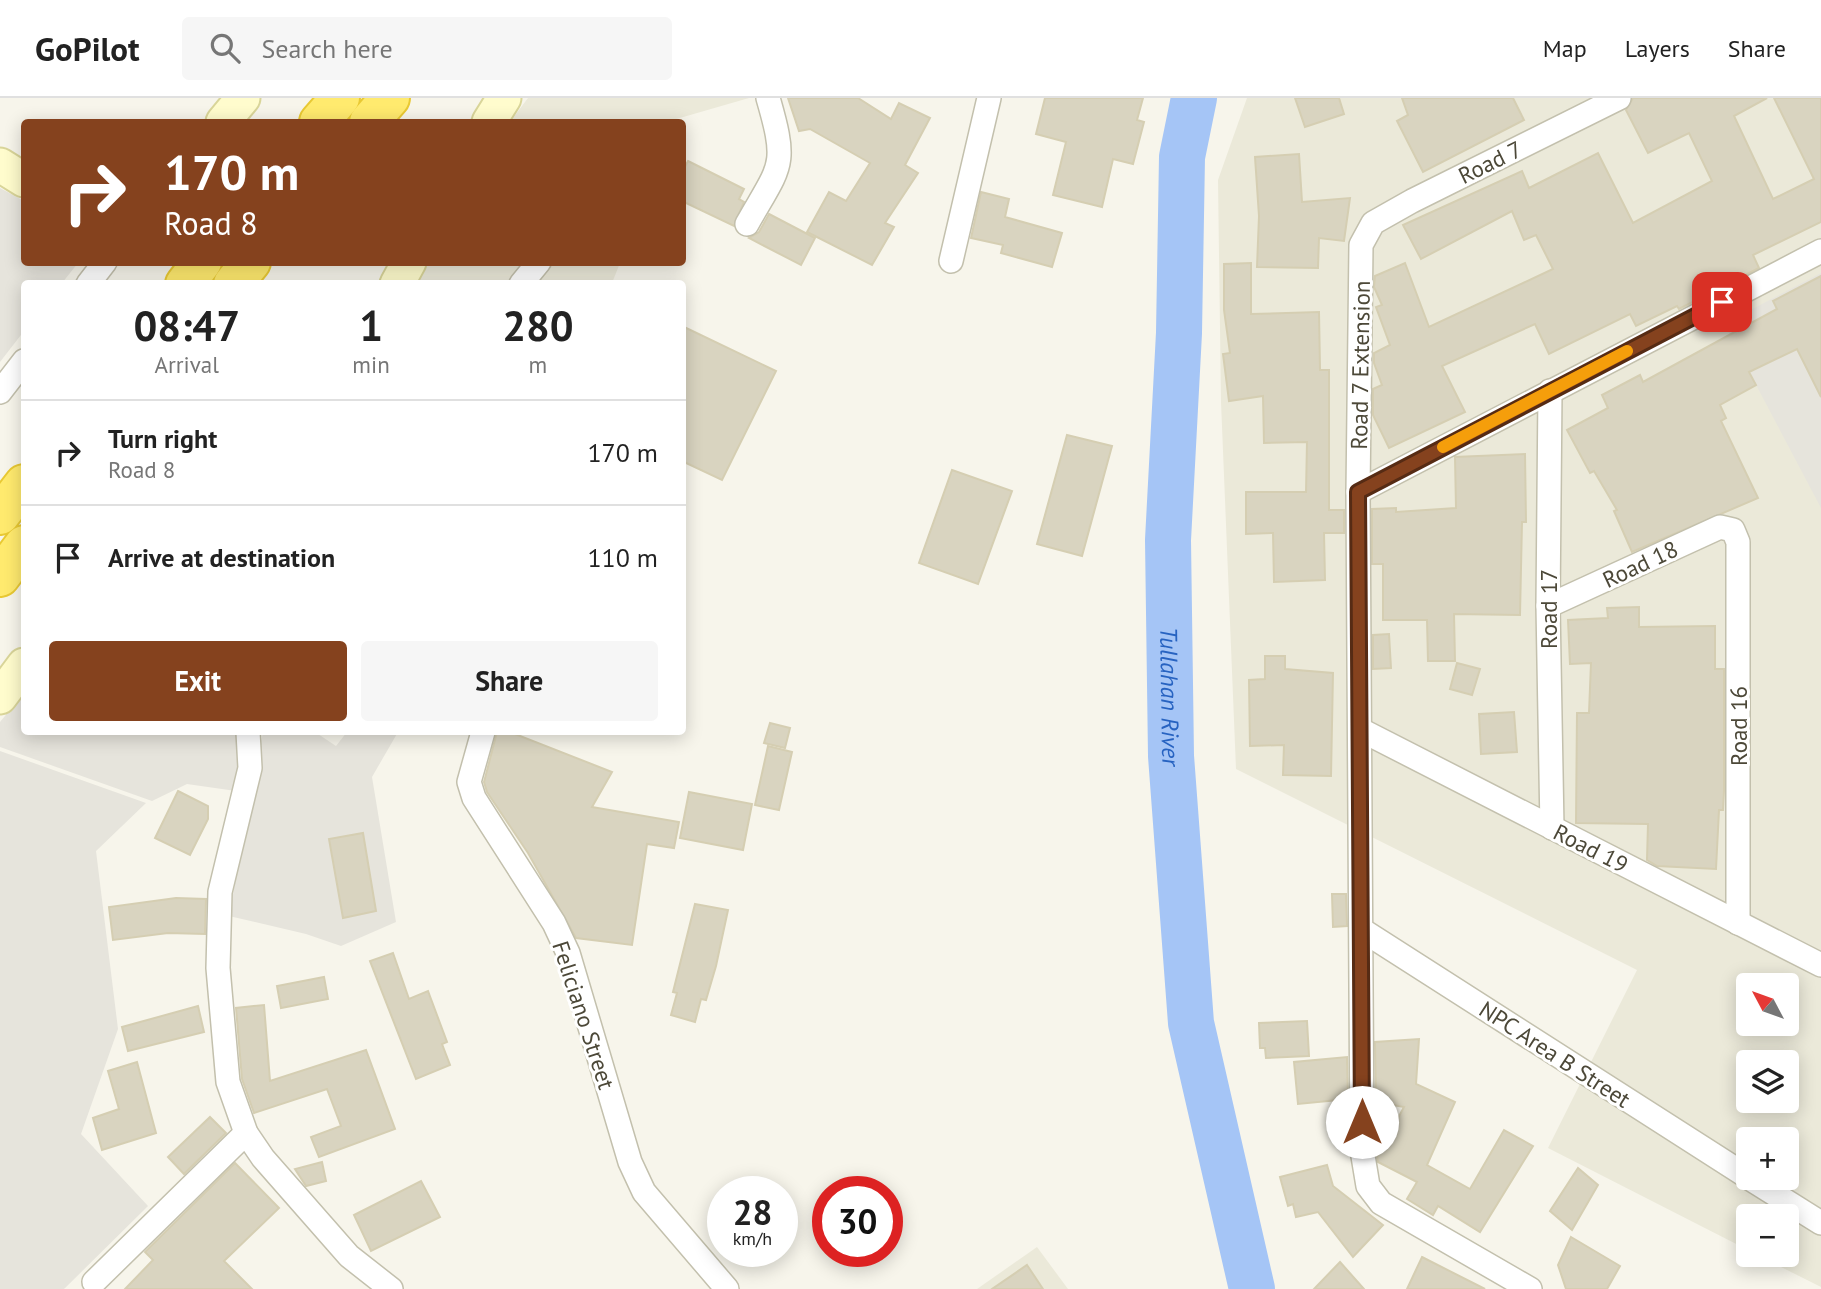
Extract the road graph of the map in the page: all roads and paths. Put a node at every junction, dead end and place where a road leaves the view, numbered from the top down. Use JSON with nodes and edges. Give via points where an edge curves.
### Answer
{"nodes":[{"id":1,"x":243,"y":98,"type":"edge"},
{"id":2,"x":340,"y":98,"type":"edge"},
{"id":3,"x":390,"y":98,"type":"edge"},
{"id":4,"x":504,"y":98,"type":"edge"},
{"id":5,"x":768,"y":98,"type":"edge"},
{"id":6,"x":989,"y":98,"type":"edge"},
{"id":7,"x":1619,"y":98,"type":"edge"},
{"id":8,"x":226,"y":119,"type":"edge"},
{"id":9,"x":322,"y":119,"type":"edge"},
{"id":10,"x":372,"y":119,"type":"edge"},
{"id":11,"x":491,"y":119,"type":"edge"},
{"id":12,"x":0,"y":165,"type":"edge"},
{"id":13,"x":21,"y":178,"type":"edge"},
{"id":14,"x":747,"y":224,"type":"dead end"},
{"id":15,"x":1366,"y":233,"type":"joint"},
{"id":16,"x":1821,"y":251,"type":"edge"},
{"id":17,"x":951,"y":261,"type":"dead end"},
{"id":18,"x":102,"y":266,"type":"edge"},
{"id":19,"x":199,"y":266,"type":"edge"},
{"id":20,"x":248,"y":266,"type":"edge"},
{"id":21,"x":537,"y":266,"type":"edge"},
{"id":22,"x":91,"y":280,"type":"edge"},
{"id":23,"x":188,"y":280,"type":"edge"},
{"id":24,"x":236,"y":280,"type":"edge"},
{"id":25,"x":524,"y":280,"type":"edge"},
{"id":26,"x":21,"y":365,"type":"edge"},
{"id":27,"x":0,"y":391,"type":"edge"},
{"id":28,"x":1550,"y":391,"type":"junction"},
{"id":29,"x":21,"y":488,"type":"edge"},
{"id":30,"x":1358,"y":492,"type":"junction"},
{"id":31,"x":0,"y":515,"type":"edge"},
{"id":32,"x":1732,"y":530,"type":"joint"},
{"id":33,"x":21,"y":549,"type":"edge"},
{"id":34,"x":0,"y":577,"type":"edge"},
{"id":35,"x":1548,"y":606,"type":"junction"},
{"id":36,"x":21,"y":669,"type":"edge"},
{"id":37,"x":0,"y":696,"type":"edge"},
{"id":38,"x":1362,"y":730,"type":"junction"},
{"id":39,"x":248,"y":735,"type":"edge"},
{"id":40,"x":482,"y":735,"type":"edge"},
{"id":41,"x":1552,"y":828,"type":"junction"},
{"id":42,"x":1738,"y":923,"type":"junction"},
{"id":43,"x":1362,"y":930,"type":"junction"},
{"id":44,"x":1821,"y":965,"type":"edge"},
{"id":45,"x":246,"y":1133,"type":"junction"},
{"id":46,"x":1736,"y":1170,"type":"edge"},
{"id":47,"x":1768,"y":1190,"type":"edge"},
{"id":48,"x":1821,"y":1223,"type":"edge"},
{"id":49,"x":94,"y":1282,"type":"dead end"},
{"id":50,"x":391,"y":1289,"type":"edge"},
{"id":51,"x":727,"y":1289,"type":"edge"},
{"id":52,"x":1530,"y":1289,"type":"edge"}],
"edges":[{"from":1,"to":8,"type":"street"},
{"from":2,"to":9,"type":"highway"},
{"from":3,"to":10,"type":"highway"},
{"from":4,"to":11,"type":"street"},
{"from":5,"to":14,"type":"street","via":[[781,143],[780,165]]},
{"from":6,"to":17,"type":"street"},
{"from":7,"to":15,"type":"street","name":"Road 7","via":[[1412,201],[1373,223]]},
{"from":12,"to":13,"type":"street"},
{"from":15,"to":30,"type":"street","name":"Road 7 Extension","via":[[1361,246]]},
{"from":16,"to":28,"type":"street"},
{"from":18,"to":22,"type":"street"},
{"from":19,"to":23,"type":"highway"},
{"from":20,"to":24,"type":"highway"},
{"from":21,"to":25,"type":"street"},
{"from":26,"to":27,"type":"street"},
{"from":28,"to":30,"type":"street"},
{"from":28,"to":35,"type":"street","name":"Road 17"},
{"from":29,"to":31,"type":"highway"},
{"from":30,"to":38,"type":"street","name":"Road 7 Extension"},
{"from":32,"to":35,"type":"street","name":"Road 18","via":[[1720,527]]},
{"from":32,"to":42,"type":"street","name":"Road 16","via":[[1738,542]]},
{"from":33,"to":34,"type":"highway"},
{"from":35,"to":41,"type":"street","name":"Road 17"},
{"from":36,"to":37,"type":"street"},
{"from":38,"to":41,"type":"street","name":"Road 19"},
{"from":38,"to":43,"type":"street","name":"Road 7 Extension"},
{"from":39,"to":45,"type":"street","via":[[250,768],[220,892],[218,968],[228,1083]]},
{"from":40,"to":51,"type":"street","name":"Feliciano Street","via":[[469,782],[474,798],[554,923],[568,953],[630,1162],[644,1192]]},
{"from":41,"to":42,"type":"street","name":"Road 19"},
{"from":42,"to":44,"type":"street","name":"Road 19"},
{"from":43,"to":46,"type":"street","name":"NPC Area B Street"},
{"from":43,"to":52,"type":"street","name":"Road 7 Extension","via":[[1362,1150],[1368,1186],[1381,1203]]},
{"from":45,"to":49,"type":"street"},
{"from":45,"to":50,"type":"street","via":[[313,1218],[349,1256]]},
{"from":47,"to":48,"type":"street","name":"NPC Area B Street"}]}
